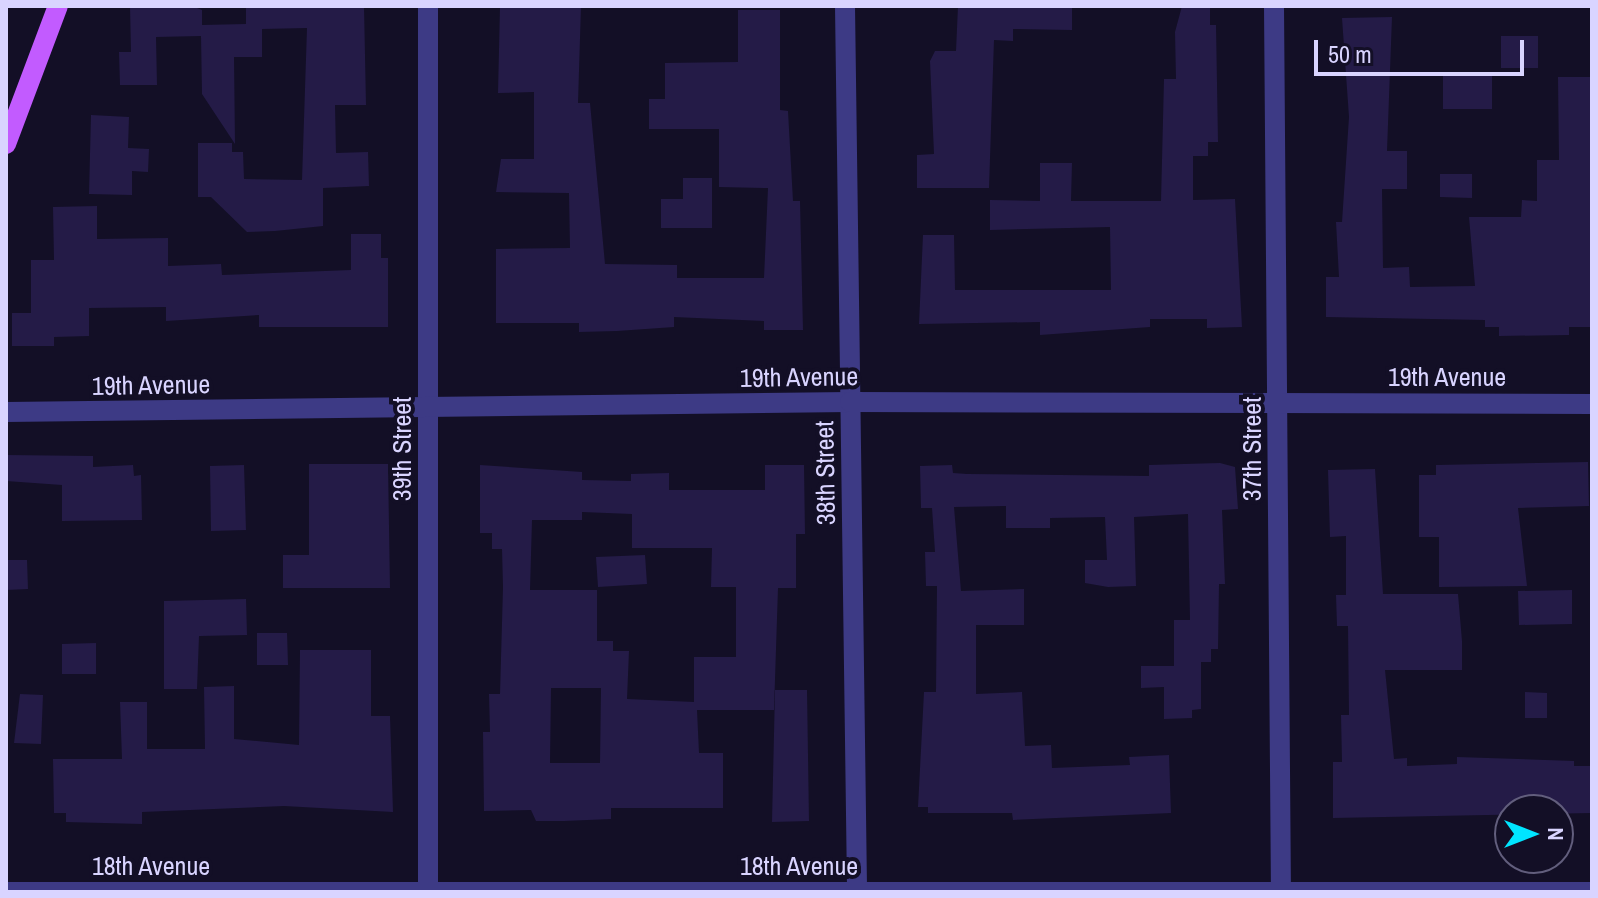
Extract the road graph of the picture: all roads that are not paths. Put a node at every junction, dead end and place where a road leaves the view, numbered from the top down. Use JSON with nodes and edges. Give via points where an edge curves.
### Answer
{"nodes":[{"id":1,"x":58,"y":6,"type":"edge"},
{"id":2,"x":428,"y":6,"type":"edge"},
{"id":3,"x":845,"y":6,"type":"edge"},
{"id":4,"x":1274,"y":6,"type":"edge"},
{"id":5,"x":6,"y":144,"type":"edge"},
{"id":6,"x":850,"y":402,"type":"junction"},
{"id":7,"x":1277,"y":403,"type":"junction"},
{"id":8,"x":1592,"y":404,"type":"edge"},
{"id":9,"x":428,"y":408,"type":"junction"},
{"id":10,"x":6,"y":412,"type":"edge"},
{"id":11,"x":6,"y":892,"type":"edge"},
{"id":12,"x":21,"y":892,"type":"edge"},
{"id":13,"x":428,"y":892,"type":"edge"},
{"id":14,"x":857,"y":892,"type":"edge"},
{"id":15,"x":1281,"y":892,"type":"edge"},
{"id":16,"x":1592,"y":892,"type":"edge"}],
"edges":[{"from":1,"to":5,"type":"main road"},
{"from":2,"to":9,"type":"street","name":"39th Street"},
{"from":3,"to":6,"type":"street","name":"38th Street"},
{"from":4,"to":7,"type":"street","name":"37th Street"},
{"from":6,"to":7,"type":"street","name":"19th Avenue"},
{"from":6,"to":9,"type":"street","name":"19th Avenue"},
{"from":6,"to":14,"type":"street","name":"38th Street"},
{"from":7,"to":8,"type":"street","name":"19th Avenue"},
{"from":7,"to":15,"type":"street","name":"37th Street"},
{"from":9,"to":10,"type":"street","name":"19th Avenue"},
{"from":9,"to":13,"type":"street","name":"39th Street"},
{"from":11,"to":12,"type":"street","name":"18th Avenue"},
{"from":12,"to":13,"type":"street","name":"18th Avenue"},
{"from":13,"to":14,"type":"street","name":"18th Avenue"},
{"from":14,"to":15,"type":"street","name":"18th Avenue"},
{"from":15,"to":16,"type":"street","name":"18th Avenue"}]}
